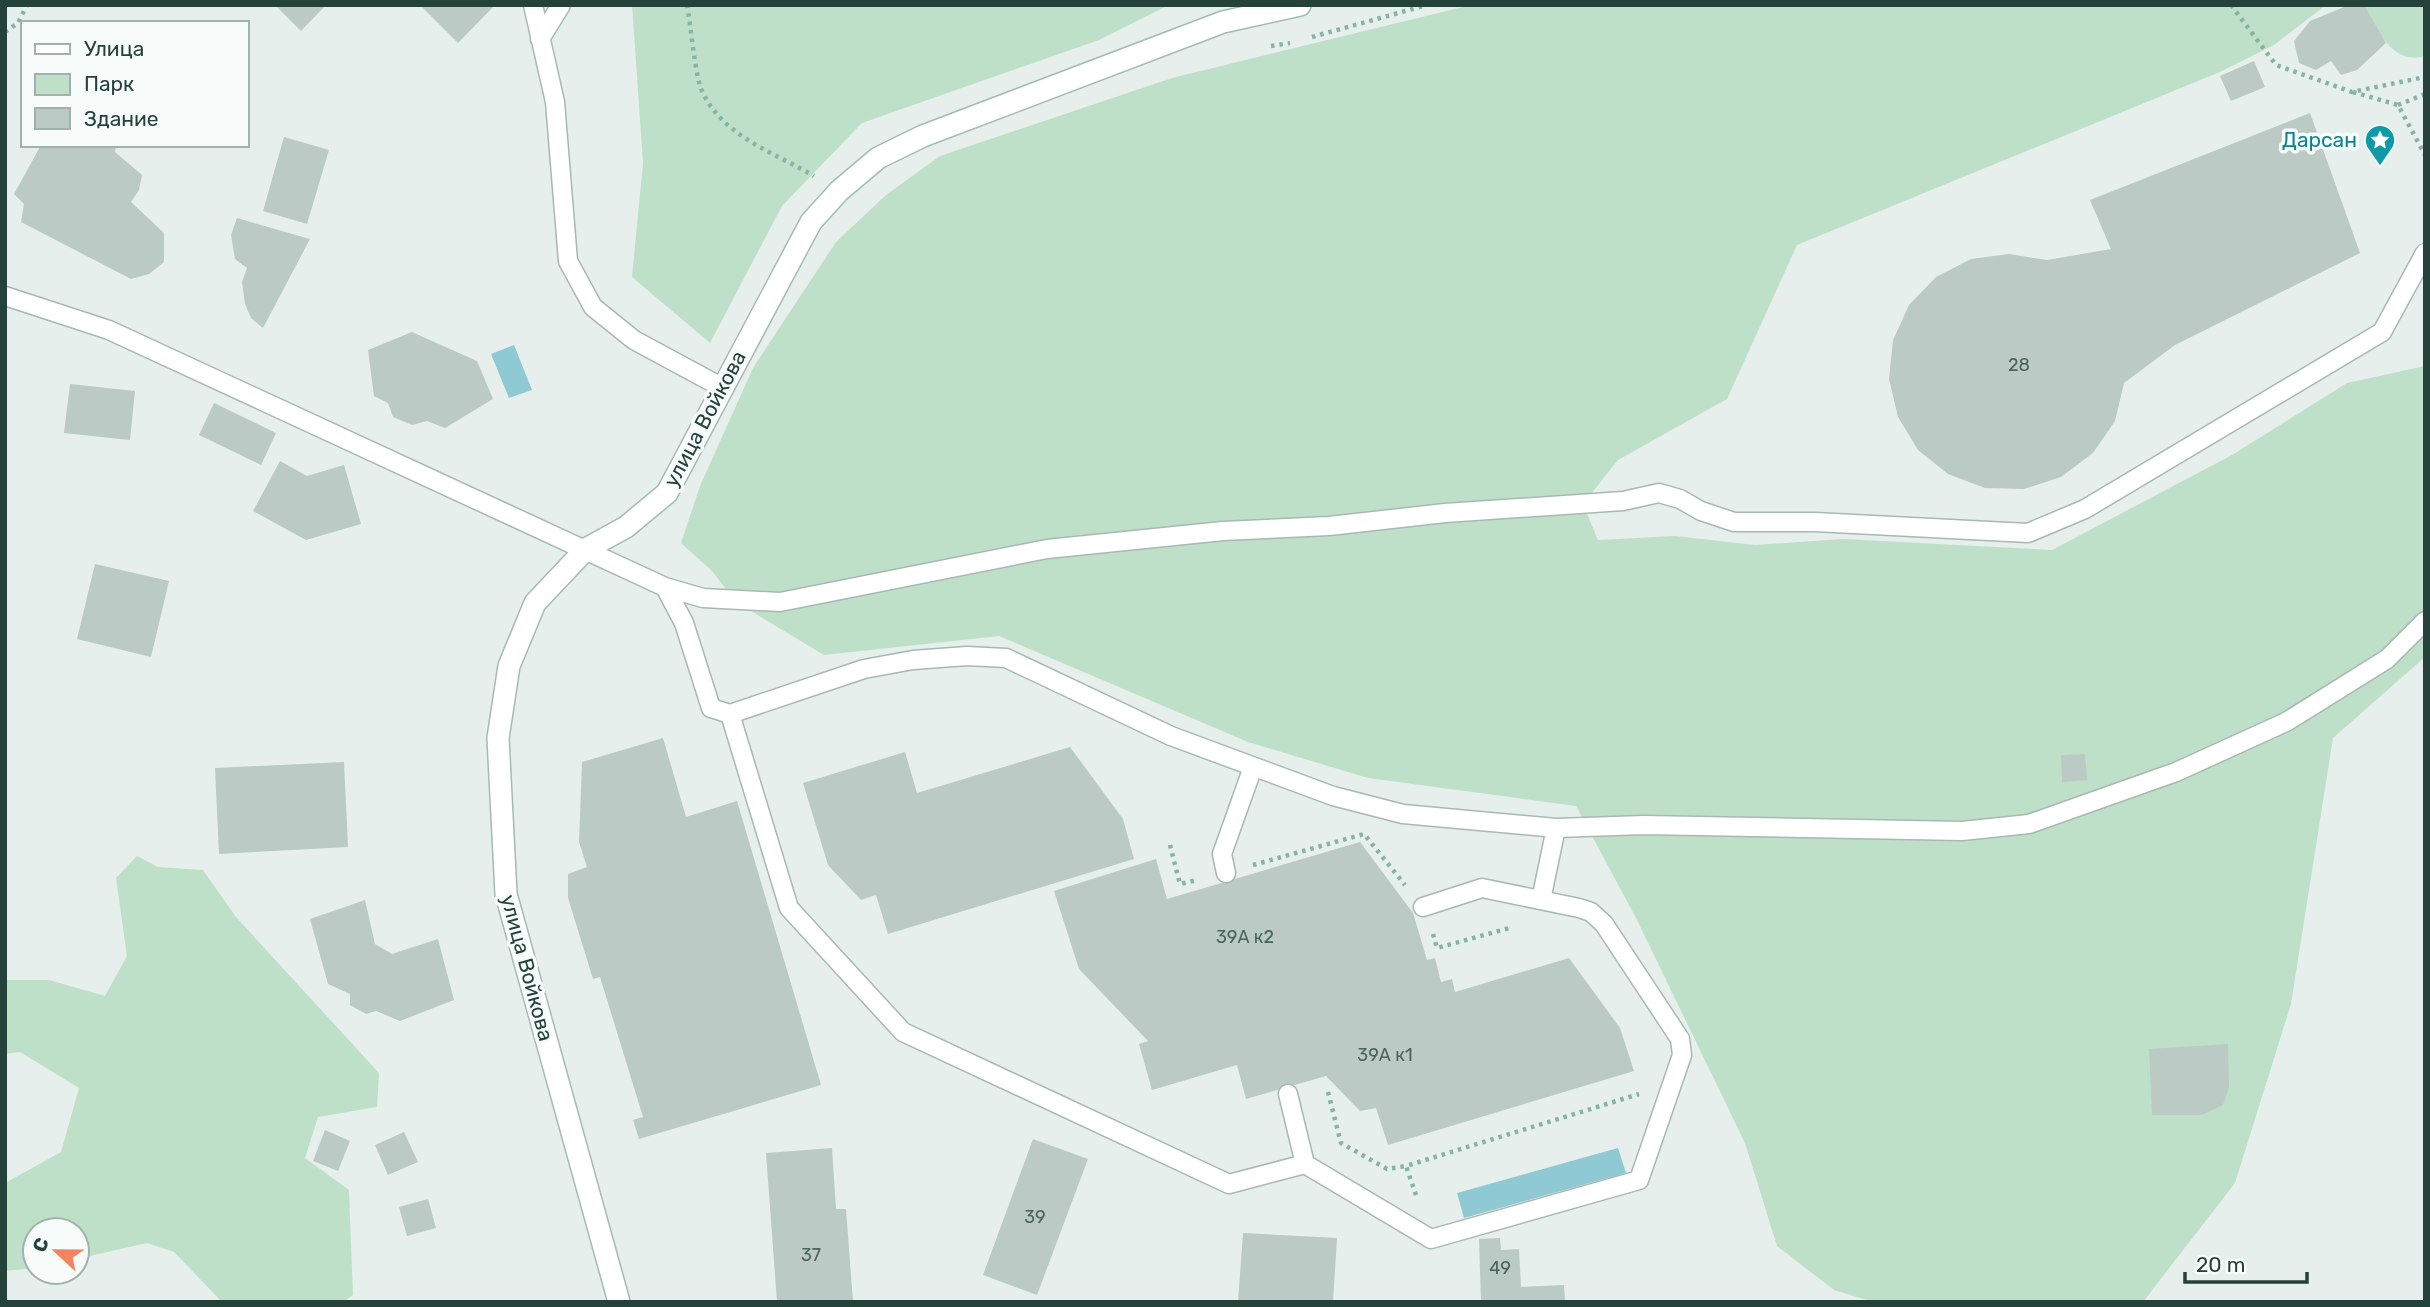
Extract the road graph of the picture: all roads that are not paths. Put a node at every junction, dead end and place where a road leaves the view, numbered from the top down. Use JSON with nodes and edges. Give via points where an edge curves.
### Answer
{"nodes":[{"id":1,"x":533,"y":5,"type":"edge"},
{"id":2,"x":561,"y":5,"type":"edge"},
{"id":3,"x":1300,"y":5,"type":"edge"},
{"id":4,"x":1273,"y":9,"type":"edge"},
{"id":5,"x":540,"y":39,"type":"junction"},
{"id":6,"x":2425,"y":253,"type":"edge"},
{"id":7,"x":5,"y":296,"type":"edge"},
{"id":8,"x":723,"y":388,"type":"junction"},
{"id":9,"x":586,"y":549,"type":"junction"},
{"id":10,"x":665,"y":587,"type":"junction"},
{"id":11,"x":2425,"y":621,"type":"edge"},
{"id":12,"x":730,"y":714,"type":"junction"},
{"id":13,"x":1253,"y":767,"type":"junction"},
{"id":14,"x":1556,"y":828,"type":"junction"},
{"id":15,"x":1226,"y":873,"type":"road end"},
{"id":16,"x":1541,"y":900,"type":"junction"},
{"id":17,"x":1423,"y":907,"type":"road end"},
{"id":18,"x":1288,"y":1094,"type":"dead end"},
{"id":19,"x":1305,"y":1164,"type":"junction"},
{"id":20,"x":619,"y":1302,"type":"edge"}],
"edges":[{"from":1,"to":5,"type":"lane"},
{"from":2,"to":5,"type":"lane"},
{"from":3,"to":4,"type":"street","name":"улица Войкова"},
{"from":4,"to":8,"type":"street","name":"улица Войкова","via":[[1223,22],[923,136],[878,158],[811,222]]},
{"from":5,"to":8,"type":"lane","via":[[555,102],[568,261],[593,306],[634,340]]},
{"from":6,"to":10,"type":"lane","via":[[2382,332],[2085,509],[2028,533],[1734,522],[1659,493],[1623,501],[1047,549],[780,602],[703,598]]},
{"from":7,"to":9,"type":"lane","via":[[109,330]]},
{"from":8,"to":9,"type":"street","name":"улица Войкова","via":[[667,493],[626,527]]},
{"from":9,"to":10,"type":"lane"},
{"from":9,"to":20,"type":"street","name":"улица Войкова","via":[[536,603],[509,666],[498,738],[506,894]]},
{"from":10,"to":12,"type":"lane","via":[[684,623],[711,708]]},
{"from":11,"to":14,"type":"lane","via":[[2387,659],[2286,722],[2176,772],[2029,824],[1962,831],[1644,825]]},
{"from":12,"to":13,"type":"lane","via":[[864,669],[913,660],[1006,658],[1171,736]]},
{"from":12,"to":19,"type":"lane","via":[[789,908],[903,1032],[1229,1184]]},
{"from":13,"to":14,"type":"lane","via":[[1333,796],[1403,814]]},
{"from":13,"to":15,"type":"lane","via":[[1222,854]]},
{"from":14,"to":16,"type":"lane"},
{"from":16,"to":17,"type":"lane","via":[[1482,888]]},
{"from":16,"to":19,"type":"lane","via":[[1591,912],[1604,924],[1680,1040],[1682,1055],[1639,1180],[1432,1239]]},
{"from":18,"to":19,"type":"lane"}]}
